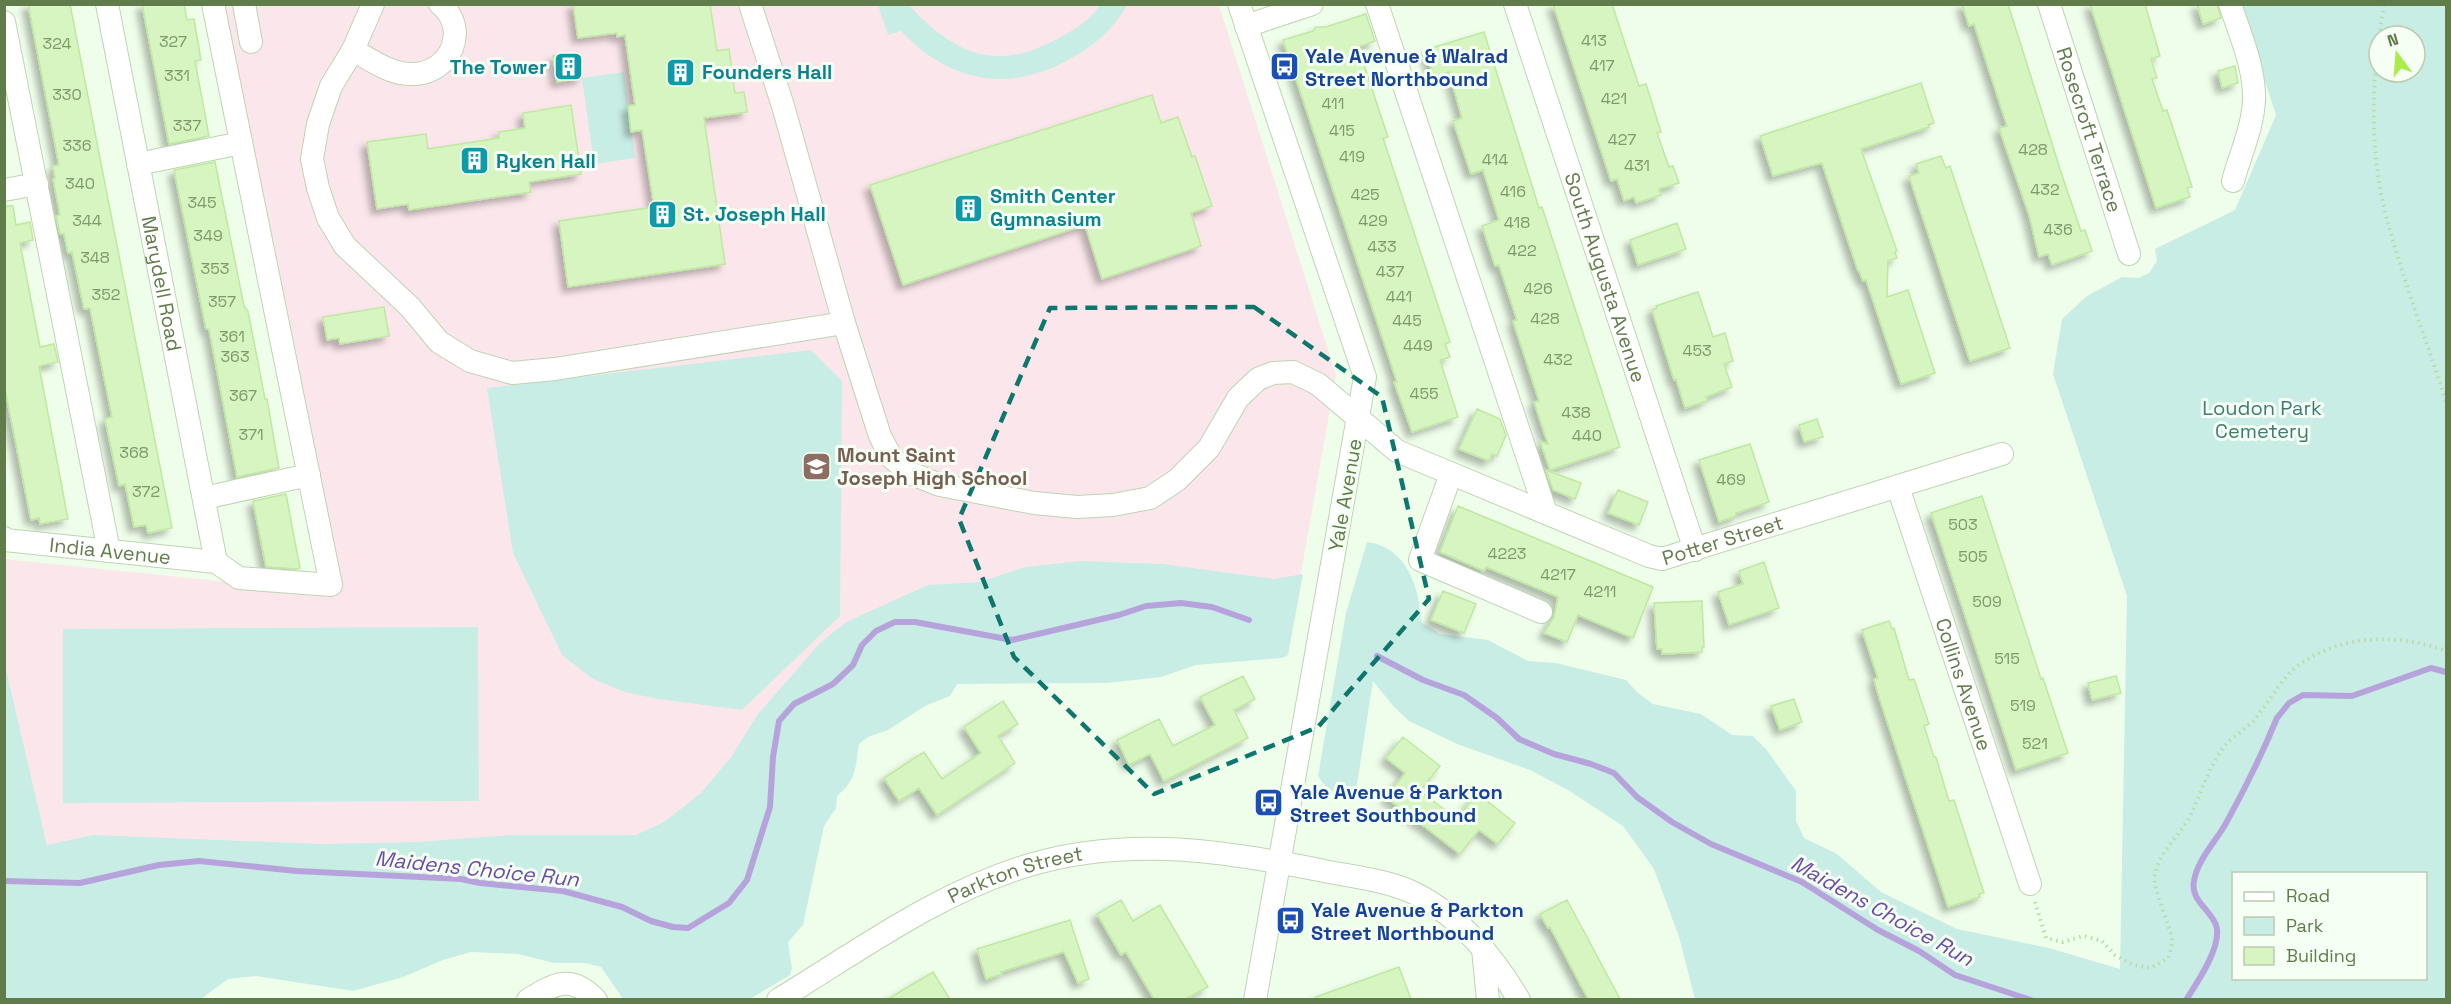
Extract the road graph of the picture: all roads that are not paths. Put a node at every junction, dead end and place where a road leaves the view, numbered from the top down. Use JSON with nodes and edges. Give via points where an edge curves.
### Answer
{"nodes":[{"id":1,"x":107,"y":4,"type":"edge"},
{"id":2,"x":213,"y":4,"type":"edge"},
{"id":3,"x":244,"y":4,"type":"edge"},
{"id":4,"x":373,"y":4,"type":"edge"},
{"id":5,"x":440,"y":4,"type":"edge"},
{"id":6,"x":750,"y":4,"type":"edge"},
{"id":7,"x":1239,"y":4,"type":"edge"},
{"id":8,"x":1312,"y":4,"type":"edge"},
{"id":9,"x":1377,"y":4,"type":"edge"},
{"id":10,"x":1515,"y":4,"type":"edge"},
{"id":11,"x":2049,"y":4,"type":"edge"},
{"id":12,"x":2230,"y":4,"type":"edge"},
{"id":13,"x":4,"y":22,"type":"edge"},
{"id":14,"x":1246,"y":26,"type":"junction"},
{"id":15,"x":251,"y":42,"type":"dead end"},
{"id":16,"x":353,"y":50,"type":"junction"},
{"id":17,"x":241,"y":143,"type":"junction"},
{"id":18,"x":138,"y":164,"type":"junction"},
{"id":19,"x":2233,"y":182,"type":"dead end"},
{"id":20,"x":36,"y":184,"type":"junction"},
{"id":21,"x":4,"y":190,"type":"edge"},
{"id":22,"x":2129,"y":254,"type":"dead end"},
{"id":23,"x":844,"y":323,"type":"junction"},
{"id":24,"x":1359,"y":420,"type":"junction"},
{"id":25,"x":2002,"y":454,"type":"dead end"},
{"id":26,"x":1451,"y":474,"type":"junction"},
{"id":27,"x":309,"y":475,"type":"junction"},
{"id":28,"x":1898,"y":487,"type":"junction"},
{"id":29,"x":204,"y":498,"type":"junction"},
{"id":30,"x":1545,"y":513,"type":"junction"},
{"id":31,"x":5,"y":539,"type":"edge"},
{"id":32,"x":1695,"y":550,"type":"junction"},
{"id":33,"x":109,"y":551,"type":"junction"},
{"id":34,"x":216,"y":562,"type":"junction"},
{"id":35,"x":1541,"y":612,"type":"dead end"},
{"id":36,"x":1279,"y":862,"type":"junction"},
{"id":37,"x":2030,"y":884,"type":"road end"},
{"id":38,"x":1483,"y":949,"type":"junction"},
{"id":39,"x":528,"y":999,"type":"edge"},
{"id":40,"x":596,"y":999,"type":"edge"},
{"id":41,"x":778,"y":999,"type":"edge"},
{"id":42,"x":1255,"y":999,"type":"edge"},
{"id":43,"x":1488,"y":999,"type":"edge"},
{"id":44,"x":1519,"y":999,"type":"edge"}],
"edges":[{"from":1,"to":18,"type":"street","name":"Marydell Road"},
{"from":2,"to":17,"type":"street"},
{"from":3,"to":15,"type":"street"},
{"from":4,"to":16,"type":"street"},
{"from":5,"to":16,"type":"street","via":[[454,22],[456,41],[448,58],[434,70],[416,75],[395,73]]},
{"from":6,"to":23,"type":"street","name":"Potter Street"},
{"from":7,"to":14,"type":"street","name":"Yale Avenue"},
{"from":8,"to":14,"type":"street"},
{"from":9,"to":30,"type":"street"},
{"from":10,"to":32,"type":"street","name":"South Augusta Avenue"},
{"from":11,"to":22,"type":"street","name":"Rosecroft Terrace"},
{"from":12,"to":19,"type":"street","via":[[2253,81],[2254,101]]},
{"from":13,"to":20,"type":"street"},
{"from":14,"to":24,"type":"street","name":"Yale Avenue","via":[[1365,377]]},
{"from":16,"to":23,"type":"street","via":[[330,86],[312,159],[328,218],[345,246],[410,307],[439,342],[470,360],[512,373],[555,369]]},
{"from":17,"to":18,"type":"street"},
{"from":17,"to":27,"type":"street"},
{"from":18,"to":29,"type":"street","name":"Marydell Road"},
{"from":20,"to":21,"type":"street"},
{"from":20,"to":33,"type":"street"},
{"from":23,"to":24,"type":"street","name":"Potter Street","via":[[880,436],[891,457],[910,473],[940,486],[1077,507],[1113,506],[1150,498],[1177,480],[1209,448],[1238,398],[1258,379],[1273,372],[1293,372],[1318,384]]},
{"from":24,"to":26,"type":"street","name":"Potter Street","via":[[1396,451]]},
{"from":24,"to":36,"type":"street","name":"Yale Avenue"},
{"from":25,"to":28,"type":"street","name":"Potter Street"},
{"from":26,"to":30,"type":"street","name":"Potter Street"},
{"from":26,"to":35,"type":"street","via":[[1420,560]]},
{"from":27,"to":29,"type":"street"},
{"from":27,"to":34,"type":"street","via":[[331,585],[239,578]]},
{"from":28,"to":32,"type":"street","name":"Potter Street"},
{"from":28,"to":37,"type":"street","name":"Collins Avenue"},
{"from":29,"to":34,"type":"street","name":"Marydell Road"},
{"from":30,"to":32,"type":"street","name":"Potter Street","via":[[1649,556],[1662,559]]},
{"from":31,"to":33,"type":"street","name":"India Avenue"},
{"from":33,"to":34,"type":"street","name":"India Avenue"},
{"from":36,"to":38,"type":"street","name":"Parkton Street","via":[[1372,880],[1414,894],[1447,914]]},
{"from":36,"to":41,"type":"street","name":"Parkton Street","via":[[1192,849],[1129,847],[1034,864],[953,894]]},
{"from":36,"to":42,"type":"street","name":"Yale Avenue"},
{"from":38,"to":43,"type":"street"},
{"from":38,"to":44,"type":"street","name":"Parkton Street"},
{"from":39,"to":40,"type":"street","via":[[566,982],[582,986]]}]}
